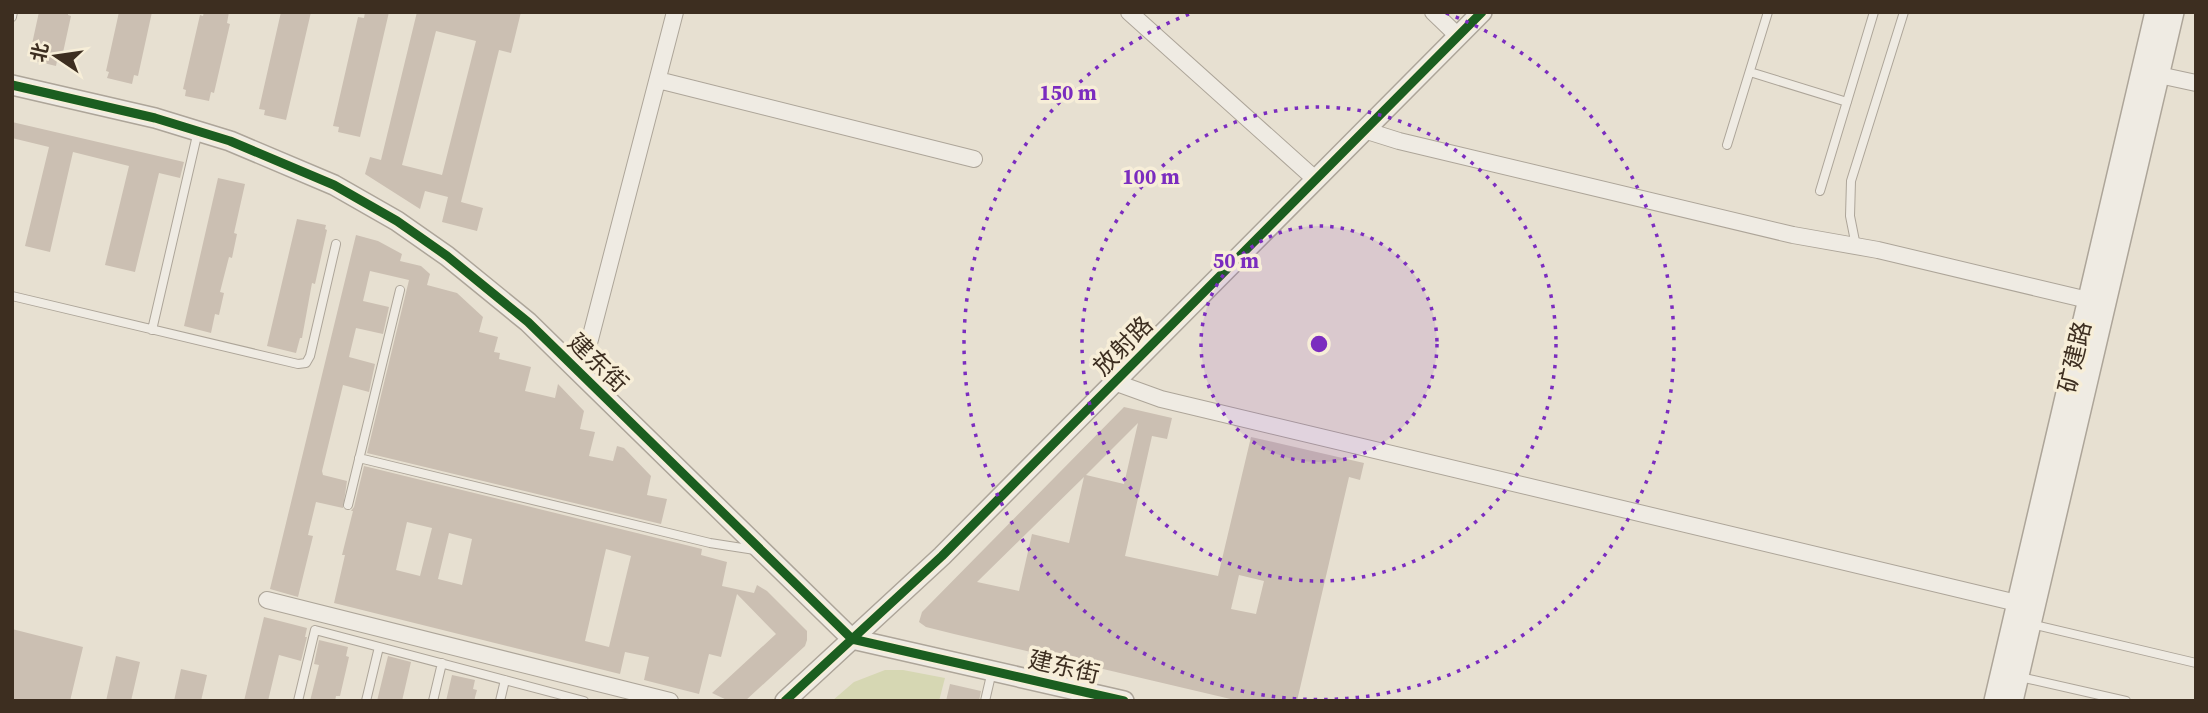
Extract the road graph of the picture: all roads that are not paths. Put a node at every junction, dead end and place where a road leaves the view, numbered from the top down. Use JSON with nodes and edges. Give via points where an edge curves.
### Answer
{"nodes":[{"id":1,"x":675,"y":12,"type":"edge"},
{"id":2,"x":1129,"y":12,"type":"edge"},
{"id":3,"x":1433,"y":12,"type":"edge"},
{"id":4,"x":1482,"y":12,"type":"edge"},
{"id":5,"x":1768,"y":12,"type":"edge"},
{"id":6,"x":1874,"y":12,"type":"edge"},
{"id":7,"x":1904,"y":12,"type":"edge"},
{"id":8,"x":2155,"y":12,"type":"edge"},
{"id":9,"x":2174,"y":12,"type":"edge"},
{"id":10,"x":1458,"y":36,"type":"junction"},
{"id":11,"x":1750,"y":72,"type":"junction"},
{"id":12,"x":2159,"y":75,"type":"junction"},
{"id":13,"x":658,"y":80,"type":"junction"},
{"id":14,"x":2196,"y":83,"type":"edge"},
{"id":15,"x":12,"y":86,"type":"edge"},
{"id":16,"x":1847,"y":102,"type":"junction"},
{"id":17,"x":198,"y":130,"type":"junction"},
{"id":18,"x":1364,"y":130,"type":"junction"},
{"id":19,"x":1727,"y":145,"type":"dead end"},
{"id":20,"x":974,"y":159,"type":"dead end"},
{"id":21,"x":1315,"y":179,"type":"junction"},
{"id":22,"x":1820,"y":191,"type":"dead end"},
{"id":23,"x":336,"y":244,"type":"dead end"},
{"id":24,"x":1856,"y":246,"type":"junction"},
{"id":25,"x":400,"y":290,"type":"dead end"},
{"id":26,"x":12,"y":296,"type":"edge"},
{"id":27,"x":2088,"y":300,"type":"junction"},
{"id":28,"x":152,"y":330,"type":"junction"},
{"id":29,"x":581,"y":374,"type":"junction"},
{"id":30,"x":1114,"y":382,"type":"junction"},
{"id":31,"x":359,"y":458,"type":"junction"},
{"id":32,"x":348,"y":505,"type":"dead end"},
{"id":33,"x":763,"y":551,"type":"junction"},
{"id":34,"x":267,"y":600,"type":"dead end"},
{"id":35,"x":2017,"y":603,"type":"junction"},
{"id":36,"x":2031,"y":624,"type":"junction"},
{"id":37,"x":852,"y":639,"type":"junction"},
{"id":38,"x":379,"y":647,"type":"junction"},
{"id":39,"x":442,"y":663,"type":"junction"},
{"id":40,"x":2196,"y":663,"type":"edge"},
{"id":41,"x":992,"y":671,"type":"junction"},
{"id":42,"x":2019,"y":676,"type":"junction"},
{"id":43,"x":505,"y":680,"type":"junction"},
{"id":44,"x":568,"y":699,"type":"edge"},
{"id":45,"x":298,"y":701,"type":"edge"},
{"id":46,"x":366,"y":701,"type":"edge"},
{"id":47,"x":433,"y":701,"type":"edge"},
{"id":48,"x":500,"y":701,"type":"edge"},
{"id":49,"x":584,"y":701,"type":"edge"},
{"id":50,"x":670,"y":701,"type":"edge"},
{"id":51,"x":785,"y":701,"type":"edge"},
{"id":52,"x":985,"y":701,"type":"edge"},
{"id":53,"x":1124,"y":701,"type":"edge"},
{"id":54,"x":1994,"y":701,"type":"edge"},
{"id":55,"x":2013,"y":701,"type":"edge"},
{"id":56,"x":2126,"y":701,"type":"edge"}],
"edges":[{"from":1,"to":13,"type":"street"},
{"from":2,"to":21,"type":"street"},
{"from":3,"to":10,"type":"street"},
{"from":4,"to":10,"type":"street","name":"放射路"},
{"from":5,"to":11,"type":"lane"},
{"from":6,"to":16,"type":"lane"},
{"from":7,"to":24,"type":"lane","via":[[1851,181],[1850,216]]},
{"from":8,"to":27,"type":"street","name":"矿建路"},
{"from":9,"to":12,"type":"street","name":"矿建路"},
{"from":10,"to":18,"type":"street","name":"放射路"},
{"from":11,"to":16,"type":"lane"},
{"from":11,"to":19,"type":"lane"},
{"from":12,"to":14,"type":"street"},
{"from":12,"to":36,"type":"street","name":"矿建路"},
{"from":13,"to":20,"type":"street"},
{"from":13,"to":29,"type":"street"},
{"from":15,"to":17,"type":"street","name":"建东街"},
{"from":16,"to":22,"type":"lane"},
{"from":17,"to":28,"type":"lane"},
{"from":17,"to":29,"type":"street","name":"建东街","via":[[334,185],[397,221],[528,322]]},
{"from":18,"to":21,"type":"street","name":"放射路"},
{"from":18,"to":24,"type":"street","via":[[1793,235]]},
{"from":21,"to":30,"type":"street","name":"放射路"},
{"from":23,"to":28,"type":"lane","via":[[306,363]]},
{"from":24,"to":27,"type":"street"},
{"from":25,"to":31,"type":"lane"},
{"from":26,"to":28,"type":"lane"},
{"from":27,"to":35,"type":"street","name":"矿建路"},
{"from":29,"to":33,"type":"street","name":"建东街"},
{"from":30,"to":35,"type":"street","via":[[1161,399]]},
{"from":30,"to":37,"type":"street","name":"放射路","via":[[942,556]]},
{"from":31,"to":32,"type":"lane"},
{"from":31,"to":33,"type":"lane","via":[[710,543]]},
{"from":33,"to":37,"type":"street","name":"建东街"},
{"from":34,"to":50,"type":"street"},
{"from":35,"to":54,"type":"street","name":"矿建路"},
{"from":36,"to":40,"type":"lane"},
{"from":36,"to":42,"type":"street","name":"矿建路"},
{"from":37,"to":41,"type":"street","name":"建东街"},
{"from":37,"to":51,"type":"street","name":"放射路"},
{"from":38,"to":39,"type":"lane"},
{"from":38,"to":45,"type":"lane","via":[[315,630]]},
{"from":38,"to":46,"type":"lane"},
{"from":39,"to":43,"type":"lane"},
{"from":39,"to":47,"type":"lane"},
{"from":41,"to":52,"type":"lane"},
{"from":41,"to":53,"type":"street","name":"建东街"},
{"from":42,"to":55,"type":"street","name":"矿建路"},
{"from":42,"to":56,"type":"lane"},
{"from":43,"to":44,"type":"lane"},
{"from":43,"to":48,"type":"lane"},
{"from":44,"to":49,"type":"lane"}]}
